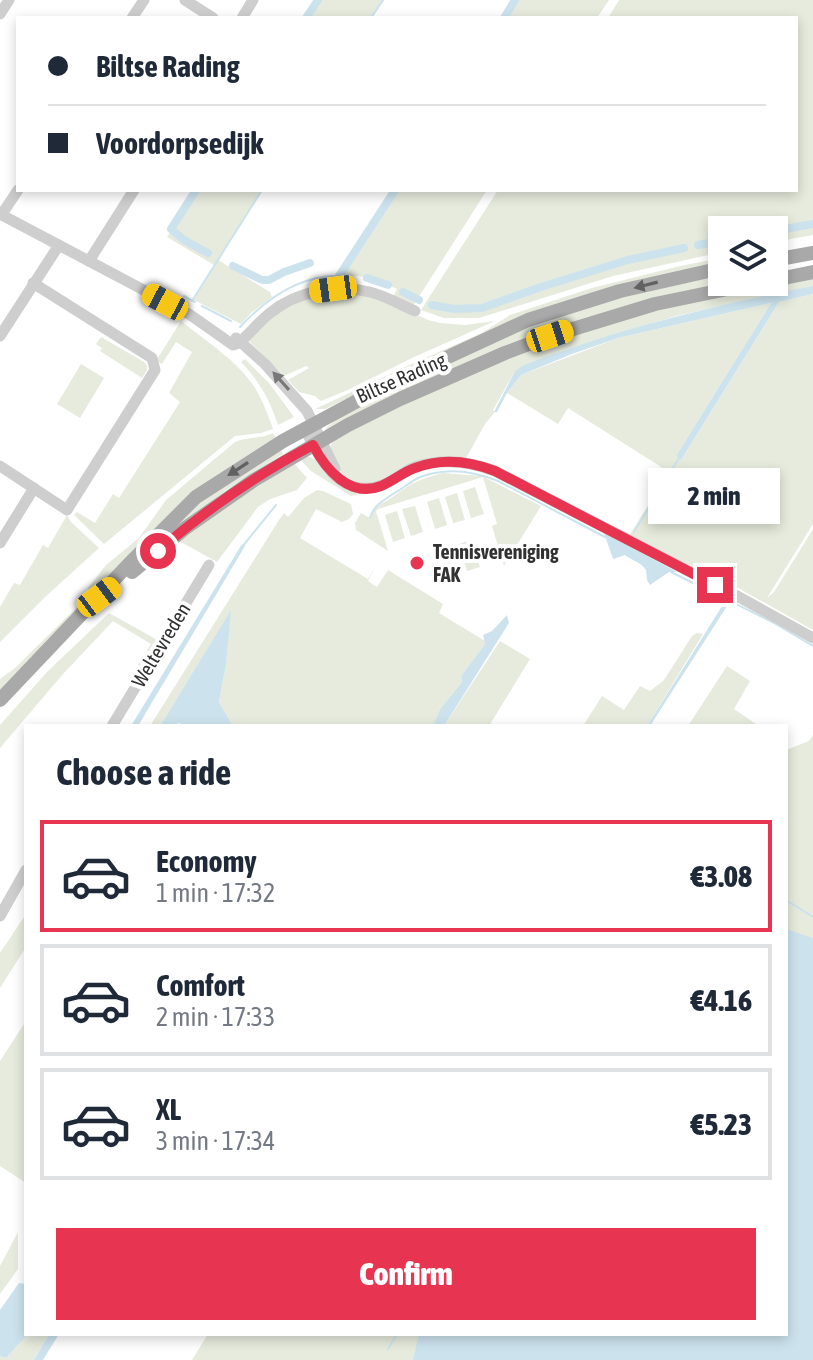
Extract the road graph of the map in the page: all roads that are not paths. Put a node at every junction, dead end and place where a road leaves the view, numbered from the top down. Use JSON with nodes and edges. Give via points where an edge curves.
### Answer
{"nodes":[{"id":1,"x":9,"y":0,"type":"edge"},
{"id":2,"x":185,"y":0,"type":"edge"},
{"id":3,"x":0,"y":14,"type":"edge"},
{"id":4,"x":210,"y":16,"type":"edge"},
{"id":5,"x":17,"y":192,"type":"edge"},
{"id":6,"x":133,"y":192,"type":"edge"},
{"id":7,"x":1,"y":214,"type":"edge"},
{"id":8,"x":59,"y":245,"type":"junction"},
{"id":9,"x":813,"y":253,"type":"edge"},
{"id":10,"x":788,"y":257,"type":"edge"},
{"id":11,"x":89,"y":261,"type":"junction"},
{"id":12,"x":708,"y":271,"type":"edge"},
{"id":13,"x":813,"y":272,"type":"edge"},
{"id":14,"x":788,"y":277,"type":"edge"},
{"id":15,"x":33,"y":283,"type":"junction"},
{"id":16,"x":708,"y":293,"type":"edge"},
{"id":17,"x":415,"y":311,"type":"dead end"},
{"id":18,"x":5,"y":317,"type":"edge"},
{"id":19,"x":0,"y":336,"type":"edge"},
{"id":20,"x":242,"y":340,"type":"junction"},
{"id":21,"x":309,"y":427,"type":"junction"},
{"id":22,"x":317,"y":443,"type":"junction"},
{"id":23,"x":0,"y":466,"type":"edge"},
{"id":24,"x":34,"y":488,"type":"junction"},
{"id":25,"x":0,"y":543,"type":"edge"},
{"id":26,"x":209,"y":565,"type":"dead end"},
{"id":27,"x":99,"y":597,"type":"junction"},
{"id":28,"x":813,"y":638,"type":"edge"},
{"id":29,"x":0,"y":700,"type":"edge"},
{"id":30,"x":113,"y":724,"type":"edge"},
{"id":31,"x":24,"y":874,"type":"edge"},
{"id":32,"x":0,"y":916,"type":"edge"}],
"edges":[{"from":1,"to":3,"type":"street"},
{"from":2,"to":4,"type":"street"},
{"from":5,"to":7,"type":"street"},
{"from":6,"to":11,"type":"street"},
{"from":7,"to":8,"type":"street"},
{"from":8,"to":11,"type":"street"},
{"from":8,"to":15,"type":"street"},
{"from":9,"to":10,"type":"main road"},
{"from":11,"to":20,"type":"street","via":[[189,314],[233,345]]},
{"from":12,"to":21,"type":"main road","name":"Biltse Rading","one_way":true,"via":[[528,320]]},
{"from":13,"to":14,"type":"main road"},
{"from":15,"to":18,"type":"street"},
{"from":15,"to":24,"type":"street","via":[[152,358],[155,365],[67,510]]},
{"from":16,"to":22,"type":"main road","name":"Biltse Rading","via":[[655,304],[505,353]]},
{"from":17,"to":20,"type":"street","via":[[364,291],[316,292],[283,304]]},
{"from":18,"to":19,"type":"street"},
{"from":21,"to":20,"type":"street","one_way":true,"via":[[307,411]]},
{"from":21,"to":22,"type":"street"},
{"from":21,"to":27,"type":"main road","name":"Biltse Rading","one_way":true,"via":[[196,497]]},
{"from":22,"to":27,"type":"main road","name":"Biltse Rading","via":[[215,505]]},
{"from":22,"to":28,"type":"street","via":[[330,471],[363,489],[438,462],[495,471]]},
{"from":23,"to":24,"type":"street"},
{"from":24,"to":25,"type":"street"},
{"from":26,"to":30,"type":"street","name":"Weltevreden"},
{"from":27,"to":29,"type":"main road","name":"Biltse Rading"},
{"from":31,"to":32,"type":"street"}]}
